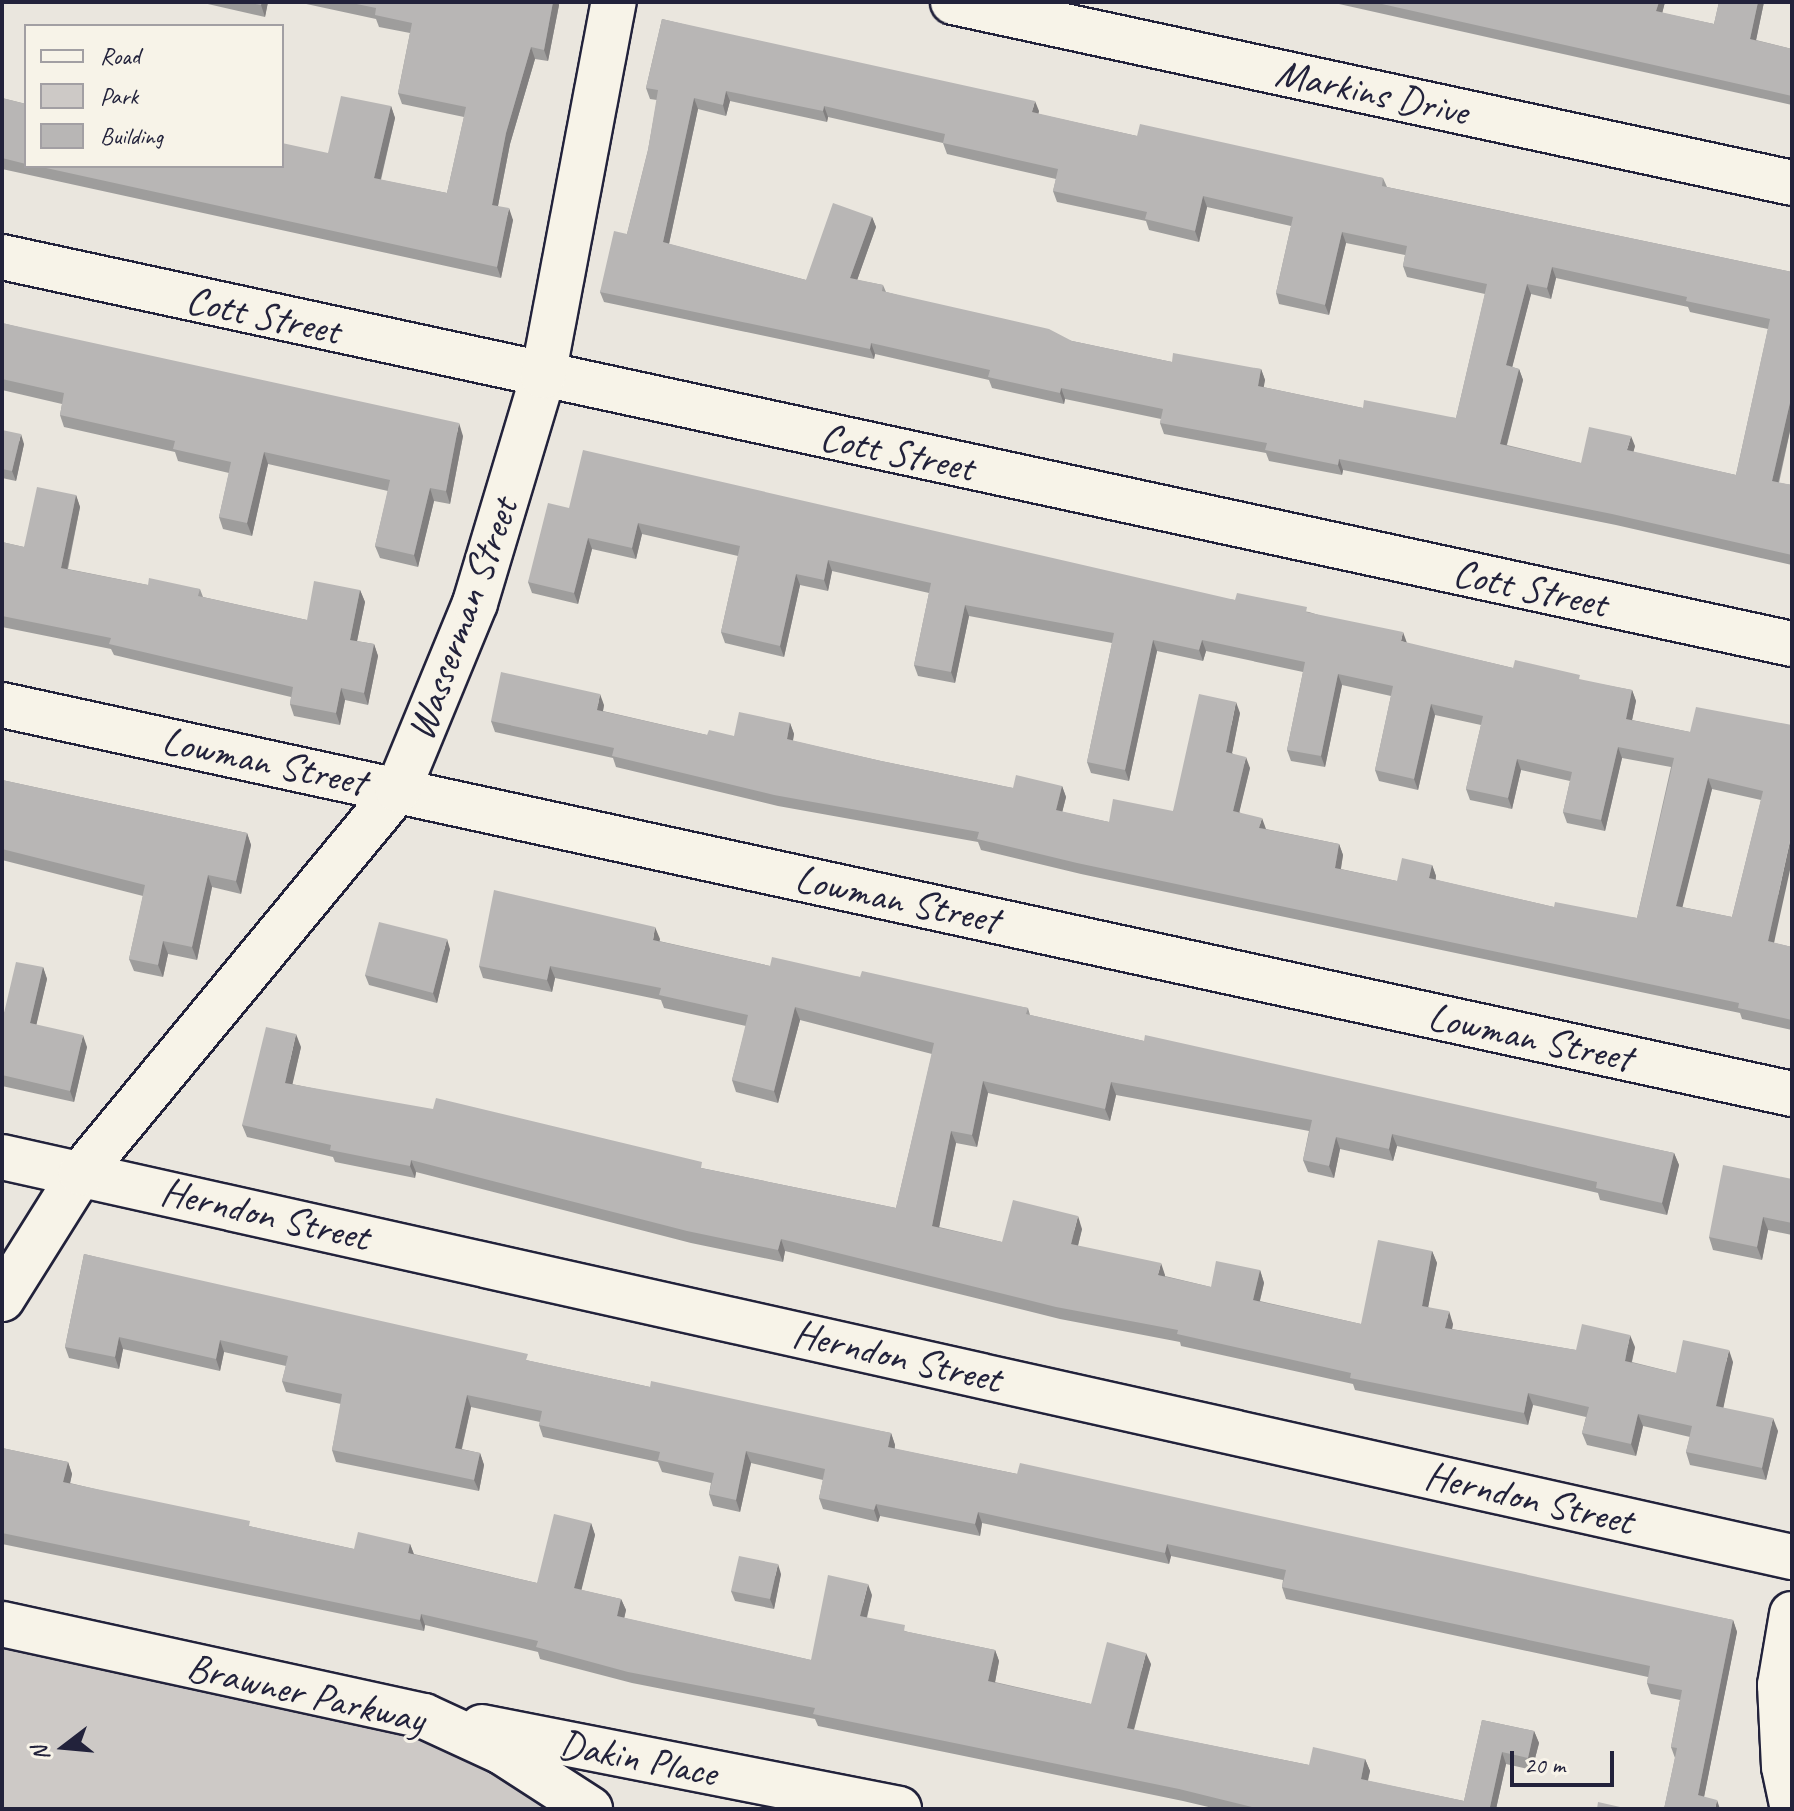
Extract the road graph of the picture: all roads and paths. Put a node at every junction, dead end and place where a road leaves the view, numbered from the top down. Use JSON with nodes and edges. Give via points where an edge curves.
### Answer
{"nodes":[{"id":1,"x":614,"y":2,"type":"edge"},
{"id":2,"x":953,"y":2,"type":"edge"},
{"id":3,"x":1792,"y":183,"type":"edge"},
{"id":4,"x":2,"y":257,"type":"edge"},
{"id":5,"x":543,"y":376,"type":"junction"},
{"id":6,"x":1792,"y":644,"type":"edge"},
{"id":7,"x":2,"y":705,"type":"edge"},
{"id":8,"x":398,"y":790,"type":"junction"},
{"id":9,"x":1792,"y":1094,"type":"edge"},
{"id":10,"x":2,"y":1157,"type":"edge"},
{"id":11,"x":81,"y":1173,"type":"junction"},
{"id":12,"x":2,"y":1299,"type":"edge"},
{"id":13,"x":1792,"y":1557,"type":"edge"},
{"id":14,"x":1792,"y":1614,"type":"edge"},
{"id":15,"x":2,"y":1624,"type":"edge"},
{"id":16,"x":424,"y":1716,"type":"junction"},
{"id":17,"x":715,"y":1791,"type":"edge"},
{"id":18,"x":1792,"y":1805,"type":"edge"},
{"id":19,"x":590,"y":1809,"type":"edge"},
{"id":20,"x":899,"y":1809,"type":"edge"}],
"edges":[{"from":1,"to":5,"type":"street","name":"Wasserman Street"},
{"from":2,"to":3,"type":"street","name":"Markins Drive"},
{"from":4,"to":5,"type":"street","name":"Cott Street"},
{"from":5,"to":6,"type":"street","name":"Cott Street"},
{"from":5,"to":8,"type":"street","name":"Wasserman Street","via":[[475,603]]},
{"from":7,"to":8,"type":"street","name":"Lowman Street"},
{"from":8,"to":9,"type":"street","name":"Lowman Street"},
{"from":8,"to":11,"type":"street","name":"Wasserman Street"},
{"from":10,"to":11,"type":"street","name":"Herndon Street"},
{"from":11,"to":12,"type":"street","name":"Wasserman Street"},
{"from":11,"to":13,"type":"street","name":"Herndon Street"},
{"from":14,"to":18,"type":"street","via":[[1780,1685],[1784,1767]]},
{"from":15,"to":16,"type":"street","name":"Brawner Parkway"},
{"from":16,"to":17,"type":"street","name":"Dakin Place"},
{"from":16,"to":19,"type":"street","name":"Brawner Parkway","via":[[502,1752]]},
{"from":17,"to":20,"type":"street","name":"Dakin Place"}]}
